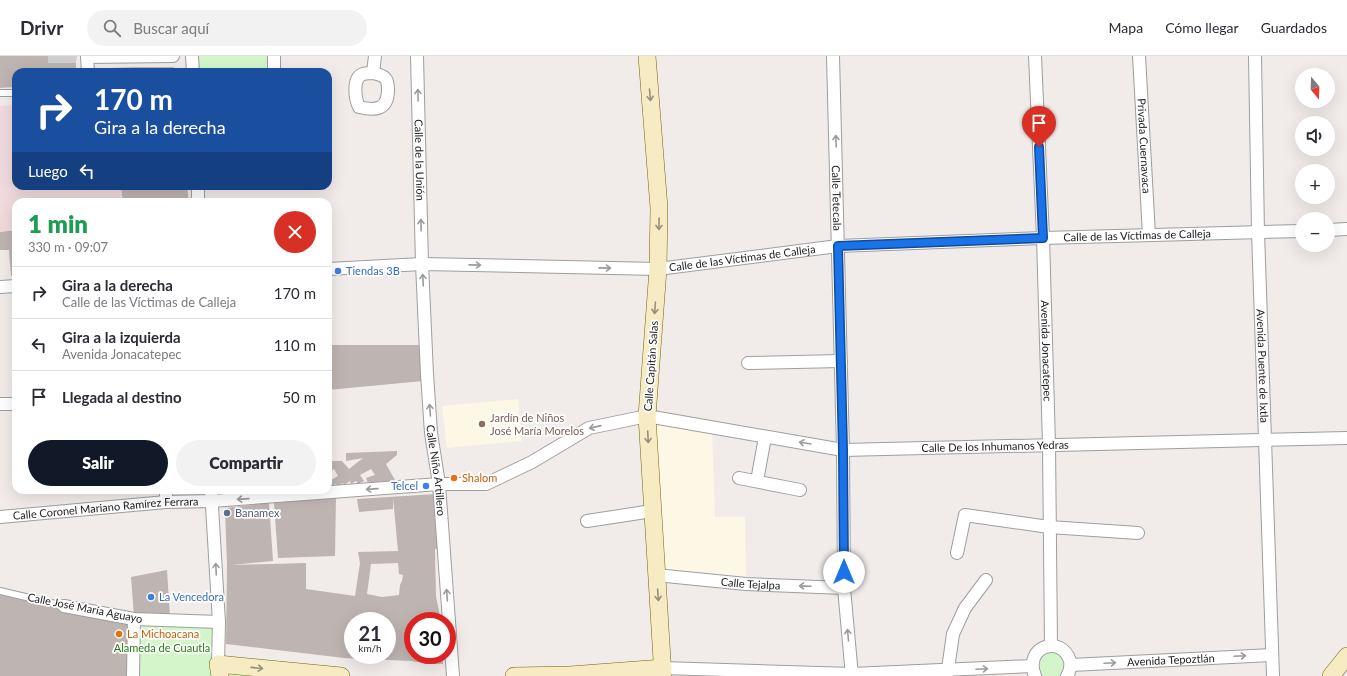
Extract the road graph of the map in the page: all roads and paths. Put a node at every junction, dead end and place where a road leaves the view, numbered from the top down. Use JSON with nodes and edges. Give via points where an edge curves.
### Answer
{"nodes":[{"id":1,"x":173,"y":56,"type":"edge"},
{"id":2,"x":192,"y":56,"type":"edge"},
{"id":3,"x":274,"y":56,"type":"edge"},
{"id":4,"x":375,"y":56,"type":"edge"},
{"id":5,"x":417,"y":56,"type":"edge"},
{"id":6,"x":647,"y":56,"type":"edge"},
{"id":7,"x":833,"y":56,"type":"edge"},
{"id":8,"x":1035,"y":56,"type":"edge"},
{"id":9,"x":1139,"y":56,"type":"edge"},
{"id":10,"x":1254,"y":56,"type":"edge"},
{"id":11,"x":88,"y":68,"type":"edge"},
{"id":12,"x":193,"y":68,"type":"edge"},
{"id":13,"x":274,"y":68,"type":"edge"},
{"id":14,"x":373,"y":73,"type":"dead end"},
{"id":15,"x":12,"y":93,"type":"edge"},
{"id":16,"x":0,"y":94,"type":"edge"},
{"id":17,"x":1347,"y":229,"type":"edge"},
{"id":18,"x":1335,"y":230,"type":"edge"},
{"id":19,"x":1295,"y":231,"type":"edge"},
{"id":20,"x":1258,"y":232,"type":"junction"},
{"id":21,"x":1149,"y":235,"type":"junction"},
{"id":22,"x":1043,"y":238,"type":"junction"},
{"id":23,"x":838,"y":246,"type":"junction"},
{"id":24,"x":422,"y":264,"type":"junction"},
{"id":25,"x":332,"y":269,"type":"edge"},
{"id":26,"x":658,"y":269,"type":"junction"},
{"id":27,"x":12,"y":286,"type":"edge"},
{"id":28,"x":0,"y":287,"type":"edge"},
{"id":29,"x":842,"y":361,"type":"junction"},
{"id":30,"x":748,"y":363,"type":"dead end"},
{"id":31,"x":0,"y":404,"type":"edge"},
{"id":32,"x":12,"y":404,"type":"edge"},
{"id":33,"x":647,"y":416,"type":"junction"},
{"id":34,"x":765,"y":437,"type":"junction"},
{"id":35,"x":1347,"y":438,"type":"edge"},
{"id":36,"x":1265,"y":440,"type":"junction"},
{"id":37,"x":1049,"y":444,"type":"junction"},
{"id":38,"x":843,"y":450,"type":"junction"},
{"id":39,"x":740,"y":478,"type":"dead end"},
{"id":40,"x":757,"y":481,"type":"junction"},
{"id":41,"x":439,"y":484,"type":"junction"},
{"id":42,"x":332,"y":490,"type":"edge"},
{"id":43,"x":800,"y":490,"type":"dead end"},
{"id":44,"x":249,"y":494,"type":"edge"},
{"id":45,"x":166,"y":496,"type":"edge"},
{"id":46,"x":211,"y":496,"type":"edge"},
{"id":47,"x":652,"y":511,"type":"junction"},
{"id":48,"x":0,"y":517,"type":"edge"},
{"id":49,"x":587,"y":521,"type":"dead end"},
{"id":50,"x":1049,"y":527,"type":"junction"},
{"id":51,"x":1138,"y":533,"type":"dead end"},
{"id":52,"x":957,"y":553,"type":"dead end"},
{"id":53,"x":656,"y":575,"type":"junction"},
{"id":54,"x":986,"y":580,"type":"dead end"},
{"id":55,"x":844,"y":588,"type":"junction"},
{"id":56,"x":0,"y":591,"type":"edge"},
{"id":57,"x":64,"y":606,"type":"joint"},
{"id":58,"x":134,"y":619,"type":"junction"},
{"id":59,"x":219,"y":622,"type":"junction"},
{"id":60,"x":1051,"y":646,"type":"junction"},
{"id":61,"x":1272,"y":655,"type":"junction"},
{"id":62,"x":1347,"y":656,"type":"edge"},
{"id":63,"x":219,"y":670,"type":"edge"},
{"id":64,"x":1069,"y":670,"type":"edge"},
{"id":65,"x":1033,"y":671,"type":"edge"},
{"id":66,"x":663,"y":672,"type":"edge"},
{"id":67,"x":947,"y":673,"type":"edge"},
{"id":68,"x":852,"y":675,"type":"edge"},
{"id":69,"x":133,"y":676,"type":"edge"},
{"id":70,"x":341,"y":676,"type":"edge"},
{"id":71,"x":453,"y":676,"type":"edge"},
{"id":72,"x":514,"y":676,"type":"edge"},
{"id":73,"x":1273,"y":676,"type":"edge"},
{"id":74,"x":1331,"y":676,"type":"edge"}],
"edges":[{"from":1,"to":11,"type":"street","via":[[87,57]]},
{"from":2,"to":12,"type":"street"},
{"from":3,"to":13,"type":"street"},
{"from":4,"to":14,"type":"street"},
{"from":24,"to":5,"type":"street","name":"Calle de la Unión","one_way":true},
{"from":6,"to":26,"type":"street","name":"Calle Capitán Salas","one_way":true,"via":[[659,208]]},
{"from":23,"to":7,"type":"street","name":"Calle Tetecala","one_way":true},
{"from":8,"to":22,"type":"street","name":"Avenida Jonacatepec"},
{"from":9,"to":21,"type":"street","name":"Privada Cuernavaca"},
{"from":10,"to":20,"type":"street","name":"Avenida Puente de Ixtla"},
{"from":15,"to":16,"type":"lane"},
{"from":17,"to":18,"type":"street"},
{"from":19,"to":20,"type":"street","name":"Calle de las Víctimas de Calleja"},
{"from":20,"to":21,"type":"street","name":"Calle de las Víctimas de Calleja"},
{"from":20,"to":36,"type":"street","name":"Avenida Puente de Ixtla"},
{"from":21,"to":22,"type":"street","name":"Calle de las Víctimas de Calleja"},
{"from":22,"to":23,"type":"street","name":"Calle de las Víctimas de Calleja"},
{"from":22,"to":37,"type":"street","name":"Avenida Jonacatepec"},
{"from":23,"to":26,"type":"street","name":"Calle de las Víctimas de Calleja"},
{"from":23,"to":29,"type":"street","name":"Calle Tetecala"},
{"from":24,"to":25,"type":"street","name":"Calle de las Víctimas de Calleja"},
{"from":24,"to":26,"type":"street","name":"Calle de las Víctimas de Calleja","one_way":true},
{"from":41,"to":24,"type":"street","name":"Calle Niño Artillero","one_way":true,"via":[[431,433]]},
{"from":26,"to":33,"type":"street","name":"Calle Capitán Salas","one_way":true},
{"from":27,"to":28,"type":"street"},
{"from":29,"to":30,"type":"street"},
{"from":29,"to":38,"type":"street","name":"Calle Tetecala"},
{"from":31,"to":32,"type":"street"},
{"from":33,"to":34,"type":"street","name":"Calle De los Inhumanos Yedras"},
{"from":33,"to":41,"type":"street","name":"Calle Coronel Mariano Ramírez Ferrara","one_way":true,"via":[[589,428],[532,462],[486,484]]},
{"from":33,"to":47,"type":"street","name":"Calle Capitán Salas","one_way":true},
{"from":38,"to":34,"type":"street","name":"Calle De los Inhumanos Yedras","one_way":true},
{"from":34,"to":40,"type":"street"},
{"from":35,"to":36,"type":"street","name":"Calle De los Inhumanos Yedras"},
{"from":36,"to":37,"type":"street","name":"Calle De los Inhumanos Yedras"},
{"from":36,"to":61,"type":"street","name":"Avenida Puente de Ixtla"},
{"from":37,"to":38,"type":"street","name":"Calle De los Inhumanos Yedras"},
{"from":37,"to":50,"type":"street","name":"Avenida Jonacatepec"},
{"from":38,"to":55,"type":"street","name":"Calle Tetecala"},
{"from":39,"to":40,"type":"street"},
{"from":40,"to":43,"type":"street"},
{"from":41,"to":42,"type":"street","name":"Calle Coronel Mariano Ramírez Ferrara","one_way":true},
{"from":71,"to":41,"type":"street","name":"Calle Niño Artillero","one_way":true},
{"from":44,"to":46,"type":"street","name":"Calle Coronel Mariano Ramírez Ferrara","one_way":true},
{"from":45,"to":46,"type":"street","name":"Calle Coronel Mariano Ramírez Ferrara"},
{"from":45,"to":48,"type":"street","name":"Calle Coronel Mariano Ramírez Ferrara"},
{"from":59,"to":46,"type":"street","one_way":true},
{"from":47,"to":49,"type":"street"},
{"from":47,"to":53,"type":"street","name":"Calle Capitán Salas"},
{"from":50,"to":51,"type":"street"},
{"from":50,"to":52,"type":"street","via":[[965,515]]},
{"from":50,"to":60,"type":"street","name":"Avenida Jonacatepec"},
{"from":55,"to":53,"type":"street","name":"Calle Tejalpa","one_way":true,"via":[[746,584]]},
{"from":53,"to":66,"type":"street","name":"Calle Capitán Salas","one_way":true},
{"from":54,"to":67,"type":"street","via":[[964,608],[953,634]]},
{"from":68,"to":55,"type":"street","name":"Calle Tetecala","one_way":true},
{"from":56,"to":57,"type":"lane","name":"Calle José María Aguayo"},
{"from":57,"to":58,"type":"street","name":"Calle José María Aguayo"},
{"from":58,"to":59,"type":"street","name":"Calle José María Aguayo"},
{"from":58,"to":69,"type":"street"},
{"from":59,"to":63,"type":"street"},
{"from":60,"to":64,"type":"street","via":[[1060,648],[1068,655]]},
{"from":60,"to":65,"type":"street","via":[[1041,649],[1034,656]]},
{"from":64,"to":61,"type":"street","name":"Avenida Tepoztlán","one_way":true},
{"from":61,"to":73,"type":"street","name":"Avenida Puente de Ixtla"},
{"from":62,"to":74,"type":"street"},
{"from":63,"to":70,"type":"street","one_way":true},
{"from":67,"to":65,"type":"street","one_way":true},
{"from":66,"to":68,"type":"street"},
{"from":66,"to":72,"type":"street"},
{"from":67,"to":68,"type":"street"}]}
